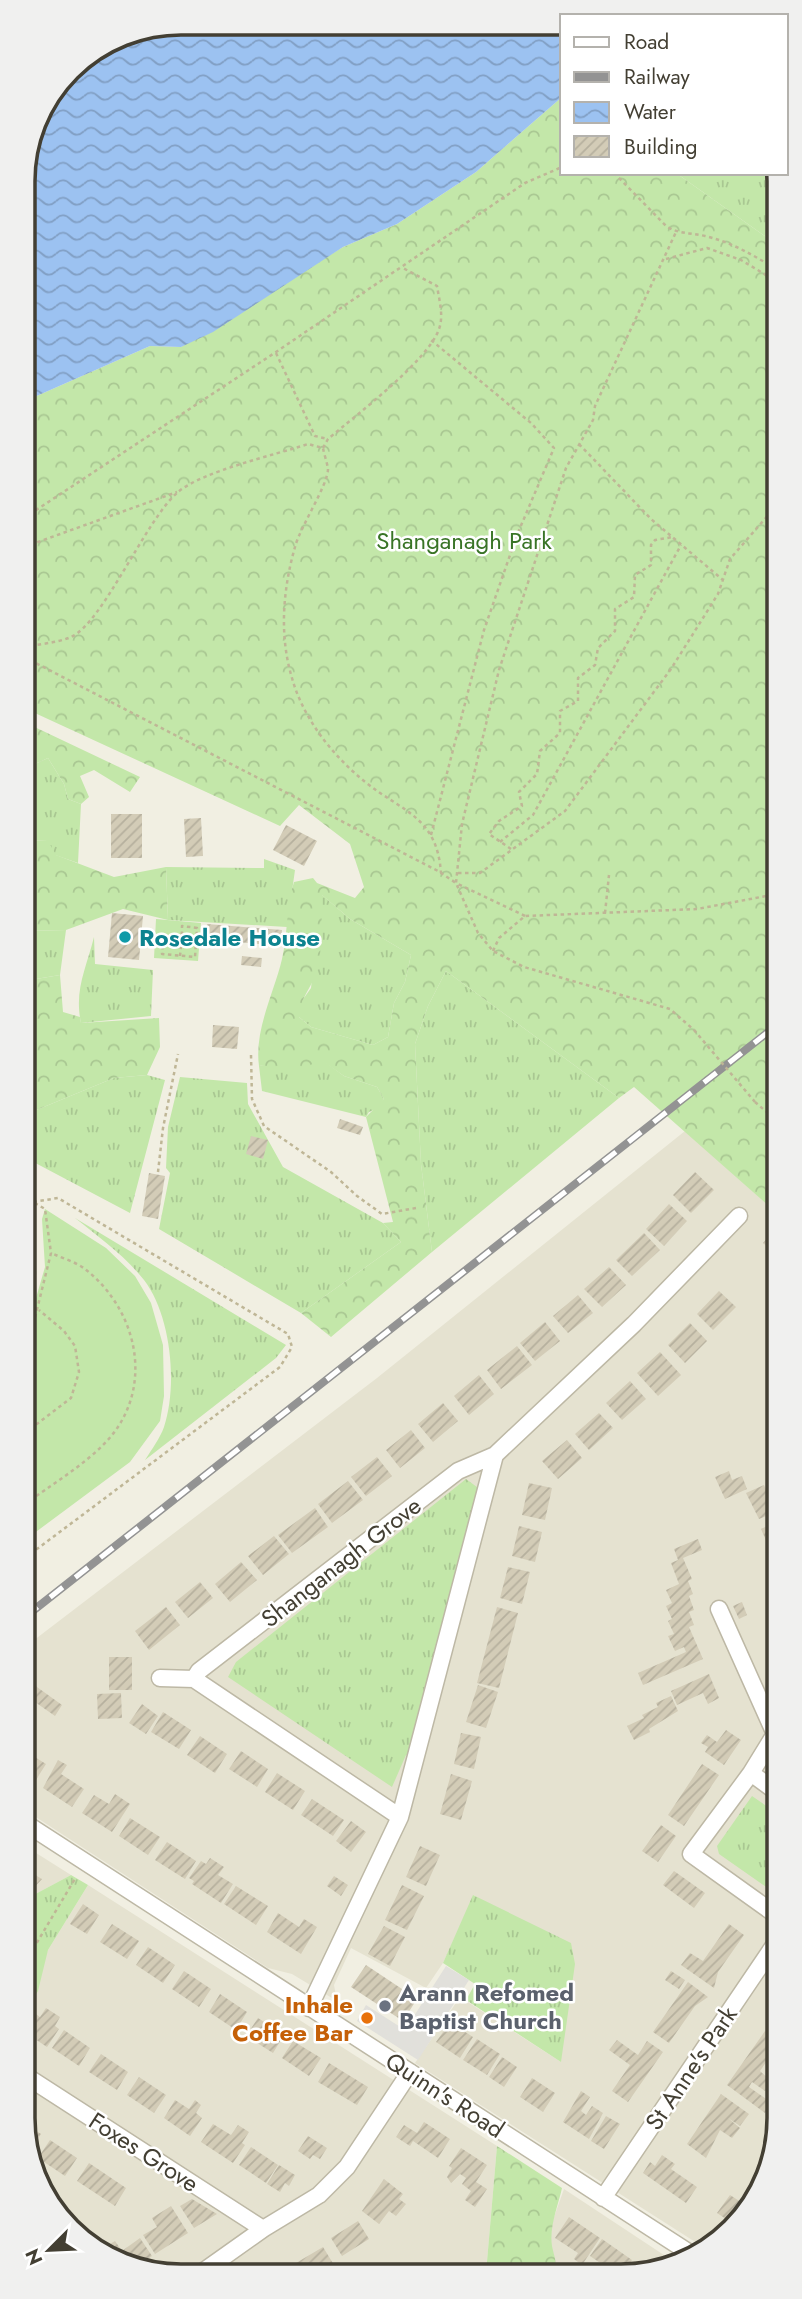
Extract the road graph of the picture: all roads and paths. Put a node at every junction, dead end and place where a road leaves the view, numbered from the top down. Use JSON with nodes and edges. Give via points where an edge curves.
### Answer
{"nodes":[{"id":1,"x":560,"y":168,"type":"edge"},
{"id":2,"x":616,"y":175,"type":"edge"},
{"id":3,"x":676,"y":232,"type":"junction"},
{"id":4,"x":666,"y":258,"type":"junction"},
{"id":5,"x":767,"y":264,"type":"edge"},
{"id":6,"x":401,"y":267,"type":"junction"},
{"id":7,"x":767,"y":276,"type":"edge"},
{"id":8,"x":431,"y":340,"type":"junction"},
{"id":9,"x":276,"y":352,"type":"junction"},
{"id":10,"x":328,"y":439,"type":"junction"},
{"id":11,"x":579,"y":444,"type":"junction"},
{"id":12,"x":323,"y":448,"type":"junction"},
{"id":13,"x":177,"y":492,"type":"junction"},
{"id":14,"x":35,"y":511,"type":"edge"},
{"id":15,"x":767,"y":516,"type":"edge"},
{"id":16,"x":673,"y":537,"type":"junction"},
{"id":17,"x":35,"y":543,"type":"edge"},
{"id":18,"x":681,"y":545,"type":"junction"},
{"id":19,"x":723,"y":580,"type":"junction"},
{"id":20,"x":35,"y":645,"type":"edge"},
{"id":21,"x":35,"y":663,"type":"edge"},
{"id":22,"x":431,"y":835,"type":"junction"},
{"id":23,"x":500,"y":842,"type":"junction"},
{"id":24,"x":511,"y":849,"type":"junction"},
{"id":25,"x":441,"y":873,"type":"junction"},
{"id":26,"x":457,"y":873,"type":"junction"},
{"id":27,"x":609,"y":875,"type":"dead end"},
{"id":28,"x":456,"y":883,"type":"junction"},
{"id":29,"x":767,"y":896,"type":"edge"},
{"id":30,"x":605,"y":913,"type":"junction"},
{"id":31,"x":526,"y":916,"type":"junction"},
{"id":32,"x":181,"y":942,"type":"junction"},
{"id":33,"x":195,"y":942,"type":"junction"},
{"id":34,"x":204,"y":946,"type":"dead end"},
{"id":35,"x":493,"y":951,"type":"junction"},
{"id":36,"x":180,"y":956,"type":"junction"},
{"id":37,"x":178,"y":1054,"type":"dead end"},
{"id":38,"x":251,"y":1055,"type":"dead end"},
{"id":39,"x":767,"y":1112,"type":"edge"},
{"id":40,"x":158,"y":1172,"type":"dead end"},
{"id":41,"x":35,"y":1202,"type":"edge"},
{"id":42,"x":35,"y":1203,"type":"edge"},
{"id":43,"x":416,"y":1208,"type":"dead end"},
{"id":44,"x":739,"y":1216,"type":"dead end"},
{"id":45,"x":35,"y":1229,"type":"edge"},
{"id":46,"x":36,"y":1242,"type":"joint"},
{"id":47,"x":51,"y":1253,"type":"junction"},
{"id":48,"x":35,"y":1279,"type":"edge"},
{"id":49,"x":39,"y":1310,"type":"junction"},
{"id":50,"x":35,"y":1324,"type":"edge"},
{"id":51,"x":35,"y":1425,"type":"edge"},
{"id":52,"x":495,"y":1455,"type":"junction"},
{"id":53,"x":35,"y":1496,"type":"edge"},
{"id":54,"x":35,"y":1551,"type":"edge"},
{"id":55,"x":719,"y":1609,"type":"dead end"},
{"id":56,"x":160,"y":1678,"type":"dead end"},
{"id":57,"x":194,"y":1679,"type":"junction"},
{"id":58,"x":767,"y":1716,"type":"edge"},
{"id":59,"x":767,"y":1747,"type":"edge"},
{"id":60,"x":751,"y":1773,"type":"junction"},
{"id":61,"x":767,"y":1785,"type":"edge"},
{"id":62,"x":400,"y":1817,"type":"junction"},
{"id":63,"x":35,"y":1829,"type":"edge"},
{"id":64,"x":86,"y":1862,"type":"junction"},
{"id":65,"x":767,"y":1908,"type":"edge"},
{"id":66,"x":35,"y":1946,"type":"edge"},
{"id":67,"x":767,"y":1956,"type":"edge"},
{"id":68,"x":309,"y":2008,"type":"junction"},
{"id":69,"x":410,"y":2072,"type":"junction"},
{"id":70,"x":35,"y":2082,"type":"edge"},
{"id":71,"x":603,"y":2198,"type":"junction"},
{"id":72,"x":263,"y":2229,"type":"junction"},
{"id":73,"x":684,"y":2249,"type":"edge"},
{"id":74,"x":214,"y":2264,"type":"edge"}],
"edges":[{"from":1,"to":6,"type":"path","via":[[525,183]]},
{"from":2,"to":3,"type":"path"},
{"from":3,"to":4,"type":"path"},
{"from":3,"to":5,"type":"path","via":[[736,246]]},
{"from":4,"to":7,"type":"path","via":[[707,248]]},
{"from":4,"to":11,"type":"path"},
{"from":6,"to":8,"type":"path","via":[[437,286],[439,329]]},
{"from":6,"to":9,"type":"path"},
{"from":8,"to":10,"type":"path","via":[[411,368]]},
{"from":8,"to":22,"type":"path","via":[[531,423],[554,448],[484,630]]},
{"from":9,"to":10,"type":"path","via":[[315,436]]},
{"from":9,"to":14,"type":"path"},
{"from":10,"to":12,"type":"path"},
{"from":11,"to":16,"type":"path"},
{"from":11,"to":26,"type":"path","via":[[566,468],[499,670],[462,824]]},
{"from":12,"to":13,"type":"path","via":[[308,444],[195,481]]},
{"from":12,"to":22,"type":"path","via":[[328,471],[295,545],[282,620],[292,678],[309,720],[336,753],[365,782],[408,808]]},
{"from":13,"to":17,"type":"path"},
{"from":13,"to":20,"type":"path","via":[[96,612],[73,636]]},
{"from":15,"to":19,"type":"path","via":[[730,559]]},
{"from":16,"to":18,"type":"path"},
{"from":16,"to":23,"type":"path","via":[[651,545],[651,565],[635,575],[634,597],[615,609],[615,631],[598,648],[595,665],[578,678],[578,701],[560,711],[560,733],[540,751],[537,774],[519,792],[522,806],[489,834]]},
{"from":18,"to":19,"type":"path"},
{"from":18,"to":23,"type":"path","via":[[533,816]]},
{"from":19,"to":24,"type":"path","via":[[671,669],[565,811]]},
{"from":21,"to":25,"type":"path"},
{"from":22,"to":25,"type":"path","via":[[440,851]]},
{"from":23,"to":24,"type":"path"},
{"from":24,"to":26,"type":"path","via":[[480,873]]},
{"from":25,"to":28,"type":"path"},
{"from":26,"to":28,"type":"path"},
{"from":27,"to":30,"type":"path"},
{"from":28,"to":31,"type":"path"},
{"from":28,"to":35,"type":"path","via":[[478,933]]},
{"from":29,"to":30,"type":"path","via":[[697,909]]},
{"from":30,"to":31,"type":"path"},
{"from":31,"to":35,"type":"path","via":[[499,938]]},
{"from":32,"to":33,"type":"path"},
{"from":32,"to":33,"type":"path","via":[[182,926],[197,928]]},
{"from":32,"to":36,"type":"path"},
{"from":32,"to":36,"type":"path","via":[[163,941],[162,954]]},
{"from":33,"to":34,"type":"path"},
{"from":33,"to":36,"type":"path","via":[[195,957]]},
{"from":35,"to":39,"type":"path","bridge":true,"via":[[524,967],[670,1009]]},
{"from":37,"to":40,"type":"path"},
{"from":38,"to":43,"type":"path","via":[[252,1099],[264,1126],[331,1171],[382,1214]]},
{"from":41,"to":54,"type":"path","via":[[58,1198],[288,1334],[292,1347],[280,1367]]},
{"from":42,"to":47,"type":"path","via":[[45,1209]]},
{"from":44,"to":52,"type":"street","name":"Shanganagh Grove","via":[[634,1324]]},
{"from":45,"to":46,"type":"path"},
{"from":46,"to":48,"type":"path"},
{"from":47,"to":49,"type":"path"},
{"from":47,"to":53,"type":"path","via":[[83,1267],[112,1293],[127,1319],[135,1385],[128,1409],[106,1442]]},
{"from":49,"to":50,"type":"path"},
{"from":49,"to":51,"type":"path","via":[[75,1346],[79,1373],[71,1398]]},
{"from":52,"to":57,"type":"street","name":"Shanganagh Grove","via":[[458,1471]]},
{"from":52,"to":62,"type":"street"},
{"from":55,"to":58,"type":"street"},
{"from":56,"to":57,"type":"street"},
{"from":57,"to":62,"type":"street"},
{"from":59,"to":60,"type":"street"},
{"from":60,"to":61,"type":"street"},
{"from":60,"to":65,"type":"street","via":[[691,1854]]},
{"from":62,"to":68,"type":"street"},
{"from":63,"to":64,"type":"street","name":"Quinn's Road"},
{"from":64,"to":66,"type":"path"},
{"from":64,"to":68,"type":"street","name":"Quinn's Road"},
{"from":67,"to":71,"type":"street","name":"St Anne's Park"},
{"from":68,"to":69,"type":"street","name":"Quinn's Road"},
{"from":69,"to":71,"type":"street","name":"Quinn's Road"},
{"from":69,"to":72,"type":"street","via":[[347,2167],[319,2195]]},
{"from":70,"to":72,"type":"street","name":"Foxes Grove"},
{"from":71,"to":73,"type":"street","name":"Quinn's Road"},
{"from":72,"to":74,"type":"street"}]}
